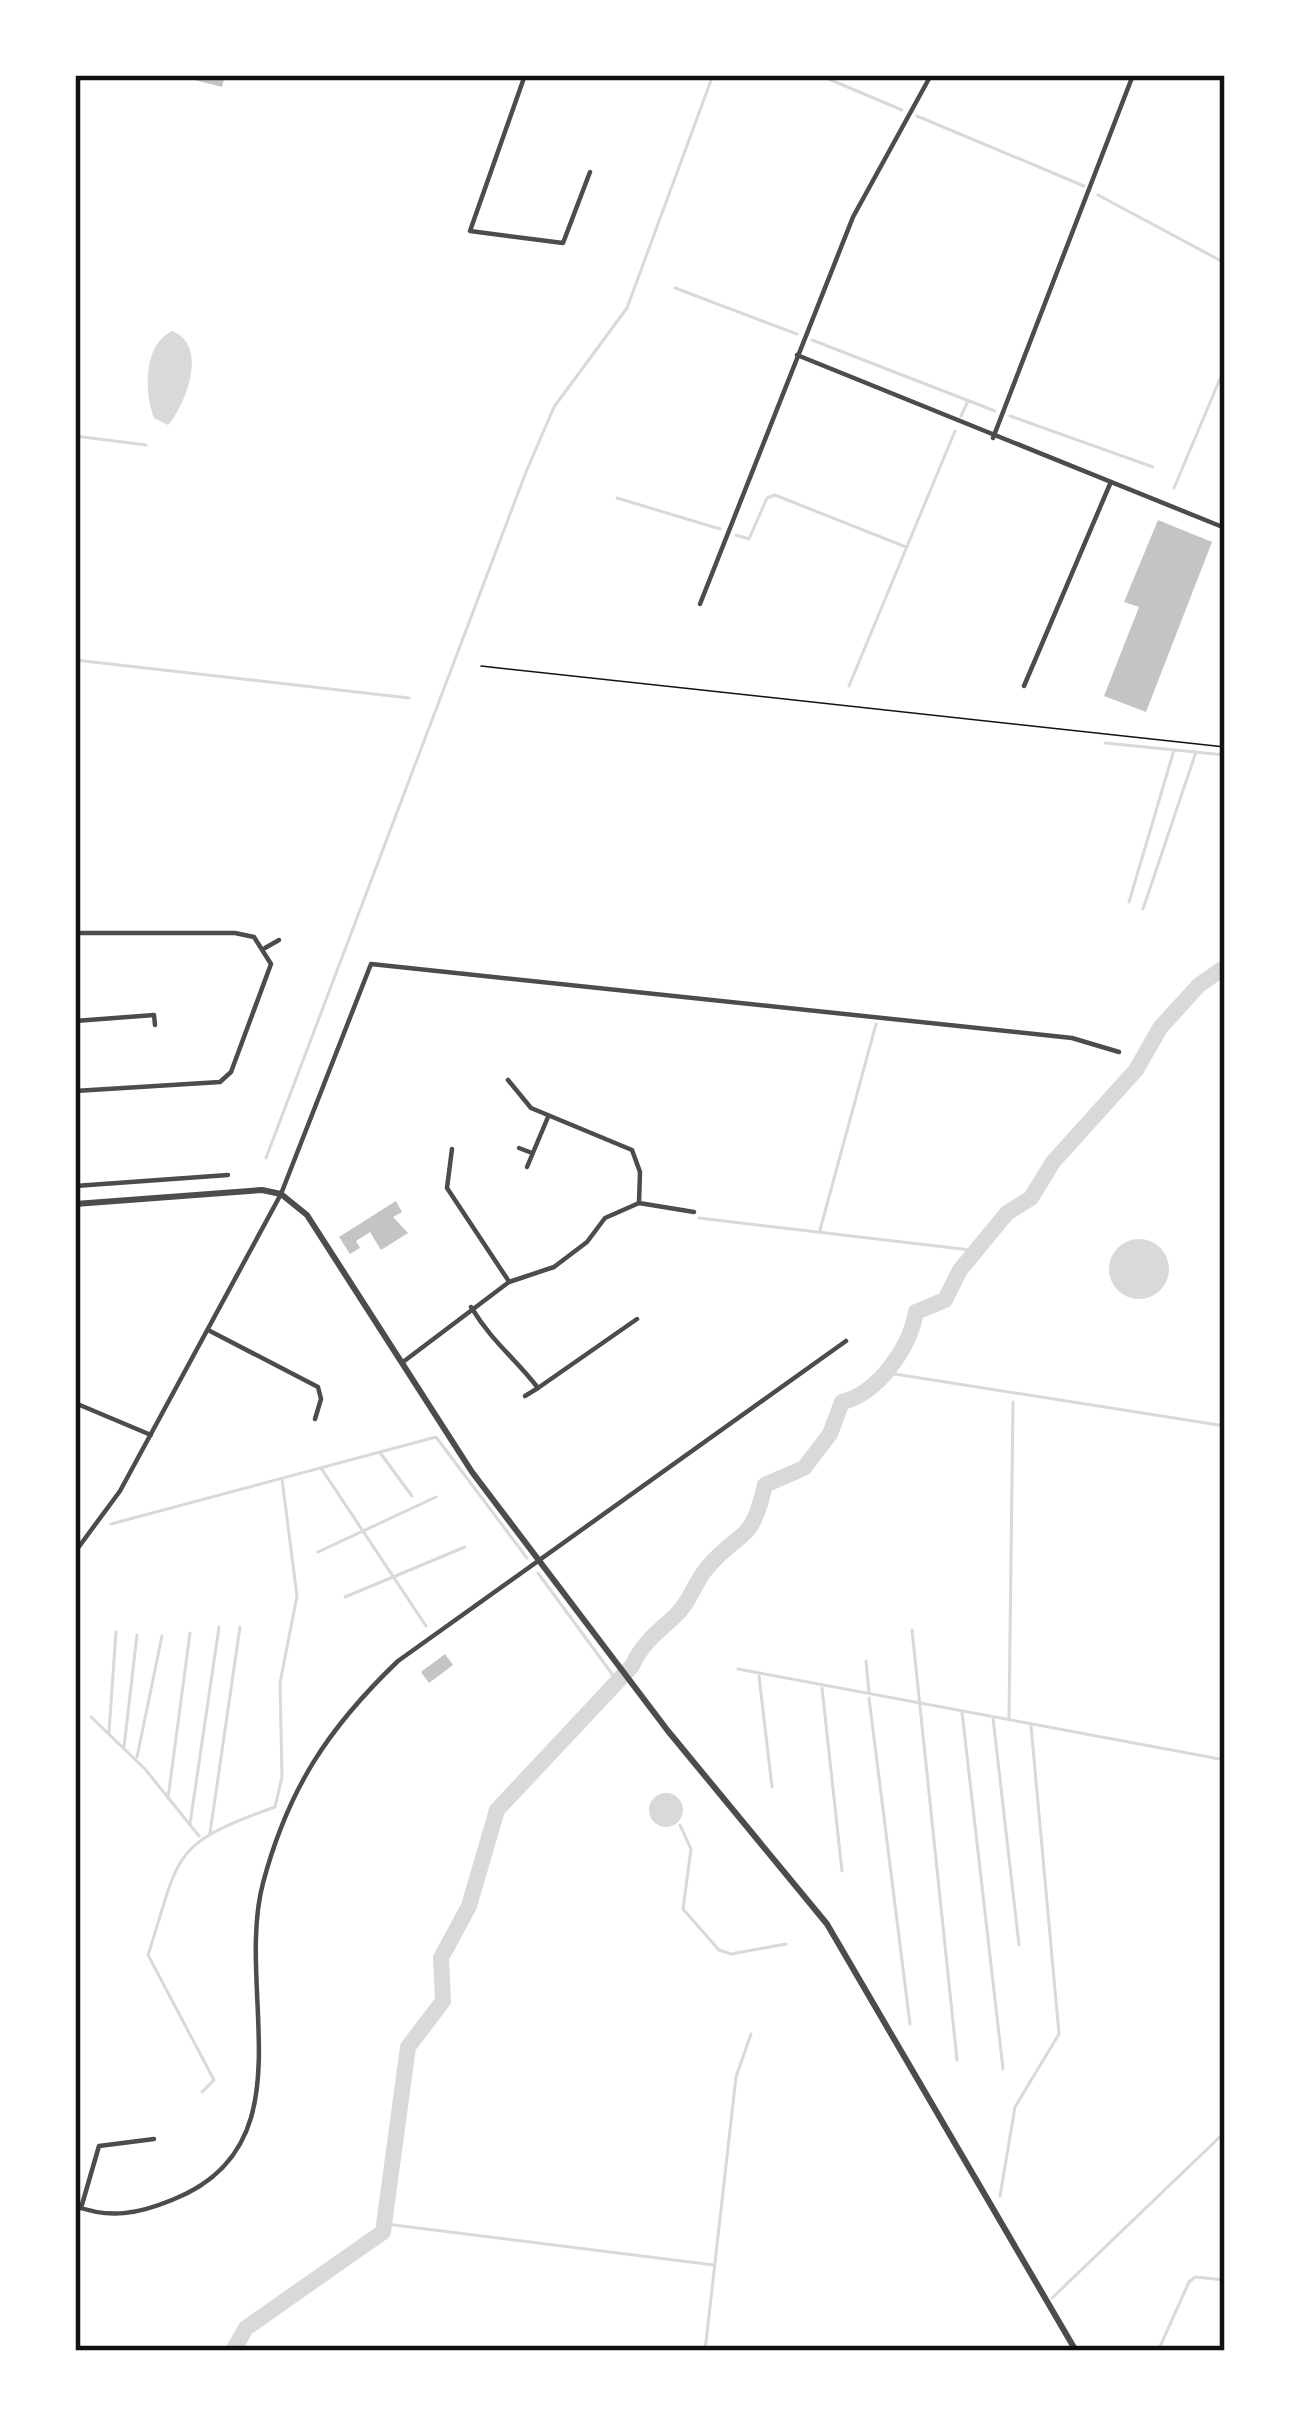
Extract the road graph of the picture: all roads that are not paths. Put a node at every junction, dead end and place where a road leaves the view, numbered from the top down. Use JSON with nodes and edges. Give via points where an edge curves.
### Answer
{"nodes":[{"id":1,"x":525,"y":75,"type":"edge"},
{"id":2,"x":932,"y":75,"type":"edge"},
{"id":3,"x":1133,"y":75,"type":"edge"},
{"id":4,"x":590,"y":172,"type":"dead end"},
{"id":5,"x":797,"y":356,"type":"junction"},
{"id":6,"x":993,"y":438,"type":"junction"},
{"id":7,"x":1110,"y":484,"type":"junction"},
{"id":8,"x":1225,"y":528,"type":"edge"},
{"id":9,"x":700,"y":604,"type":"dead end"},
{"id":10,"x":1024,"y":686,"type":"dead end"},
{"id":11,"x":75,"y":933,"type":"edge"},
{"id":12,"x":279,"y":940,"type":"dead end"},
{"id":13,"x":266,"y":949,"type":"junction"},
{"id":14,"x":75,"y":1022,"type":"edge"},
{"id":15,"x":155,"y":1025,"type":"dead end"},
{"id":16,"x":1119,"y":1052,"type":"dead end"},
{"id":17,"x":508,"y":1080,"type":"dead end"},
{"id":18,"x":75,"y":1091,"type":"edge"},
{"id":19,"x":548,"y":1115,"type":"junction"},
{"id":20,"x":520,"y":1148,"type":"dead end"},
{"id":21,"x":452,"y":1149,"type":"dead end"},
{"id":22,"x":532,"y":1154,"type":"junction"},
{"id":23,"x":449,"y":1165,"type":"junction"},
{"id":24,"x":461,"y":1167,"type":"dead end"},
{"id":25,"x":526,"y":1167,"type":"dead end"},
{"id":26,"x":228,"y":1175,"type":"dead end"},
{"id":27,"x":75,"y":1186,"type":"edge"},
{"id":28,"x":281,"y":1194,"type":"junction"},
{"id":29,"x":639,"y":1203,"type":"junction"},
{"id":30,"x":75,"y":1204,"type":"edge"},
{"id":31,"x":694,"y":1212,"type":"dead end"},
{"id":32,"x":509,"y":1282,"type":"junction"},
{"id":33,"x":471,"y":1307,"type":"junction"},
{"id":34,"x":637,"y":1319,"type":"dead end"},
{"id":35,"x":208,"y":1329,"type":"junction"},
{"id":36,"x":621,"y":1329,"type":"junction"},
{"id":37,"x":627,"y":1338,"type":"dead end"},
{"id":38,"x":846,"y":1341,"type":"dead end"},
{"id":39,"x":403,"y":1362,"type":"junction"},
{"id":40,"x":538,"y":1388,"type":"junction"},
{"id":41,"x":525,"y":1396,"type":"dead end"},
{"id":42,"x":75,"y":1403,"type":"edge"},
{"id":43,"x":315,"y":1419,"type":"dead end"},
{"id":44,"x":151,"y":1435,"type":"junction"},
{"id":45,"x":75,"y":1552,"type":"edge"},
{"id":46,"x":541,"y":1561,"type":"junction"},
{"id":47,"x":154,"y":2139,"type":"dead end"},
{"id":48,"x":78,"y":2207,"type":"edge"},
{"id":49,"x":1076,"y":2351,"type":"edge"}],
"edges":[{"from":1,"to":4,"type":"street","via":[[470,231],[563,243]]},
{"from":2,"to":5,"type":"street","via":[[853,217]]},
{"from":3,"to":6,"type":"street"},
{"from":5,"to":6,"type":"street"},
{"from":5,"to":9,"type":"street"},
{"from":6,"to":7,"type":"street"},
{"from":7,"to":8,"type":"street"},
{"from":7,"to":10,"type":"street"},
{"from":11,"to":13,"type":"street","via":[[214,932],[254,937]]},
{"from":12,"to":13,"type":"street"},
{"from":13,"to":18,"type":"street","via":[[271,964],[231,1072],[220,1082]]},
{"from":14,"to":15,"type":"street","via":[[154,1015]]},
{"from":16,"to":28,"type":"street","via":[[1072,1038],[371,964]]},
{"from":17,"to":19,"type":"street","via":[[521,1102]]},
{"from":19,"to":22,"type":"street"},
{"from":19,"to":29,"type":"street","via":[[632,1150]]},
{"from":20,"to":22,"type":"street"},
{"from":21,"to":23,"type":"street"},
{"from":22,"to":25,"type":"street"},
{"from":23,"to":24,"type":"street"},
{"from":23,"to":32,"type":"street","via":[[447,1188]]},
{"from":26,"to":27,"type":"street"},
{"from":28,"to":30,"type":"street"},
{"from":28,"to":35,"type":"street"},
{"from":28,"to":39,"type":"street","via":[[307,1216]]},
{"from":29,"to":31,"type":"street"},
{"from":29,"to":32,"type":"street","via":[[605,1218],[554,1268]]},
{"from":32,"to":33,"type":"street"},
{"from":33,"to":39,"type":"street"},
{"from":33,"to":40,"type":"street","via":[[496,1349]]},
{"from":34,"to":36,"type":"street"},
{"from":35,"to":43,"type":"street","via":[[318,1387]]},
{"from":35,"to":44,"type":"street"},
{"from":36,"to":37,"type":"street"},
{"from":36,"to":40,"type":"street"},
{"from":38,"to":46,"type":"street"},
{"from":39,"to":46,"type":"street"},
{"from":40,"to":41,"type":"street"},
{"from":42,"to":44,"type":"street"},
{"from":44,"to":45,"type":"street"},
{"from":46,"to":48,"type":"street","via":[[398,1661],[304,1770],[261,1895],[253,1963],[260,2088],[231,2157],[197,2189],[149,2209],[110,2216]]},
{"from":46,"to":49,"type":"street","via":[[838,1941]]},
{"from":47,"to":48,"type":"street","via":[[99,2146]]}]}
